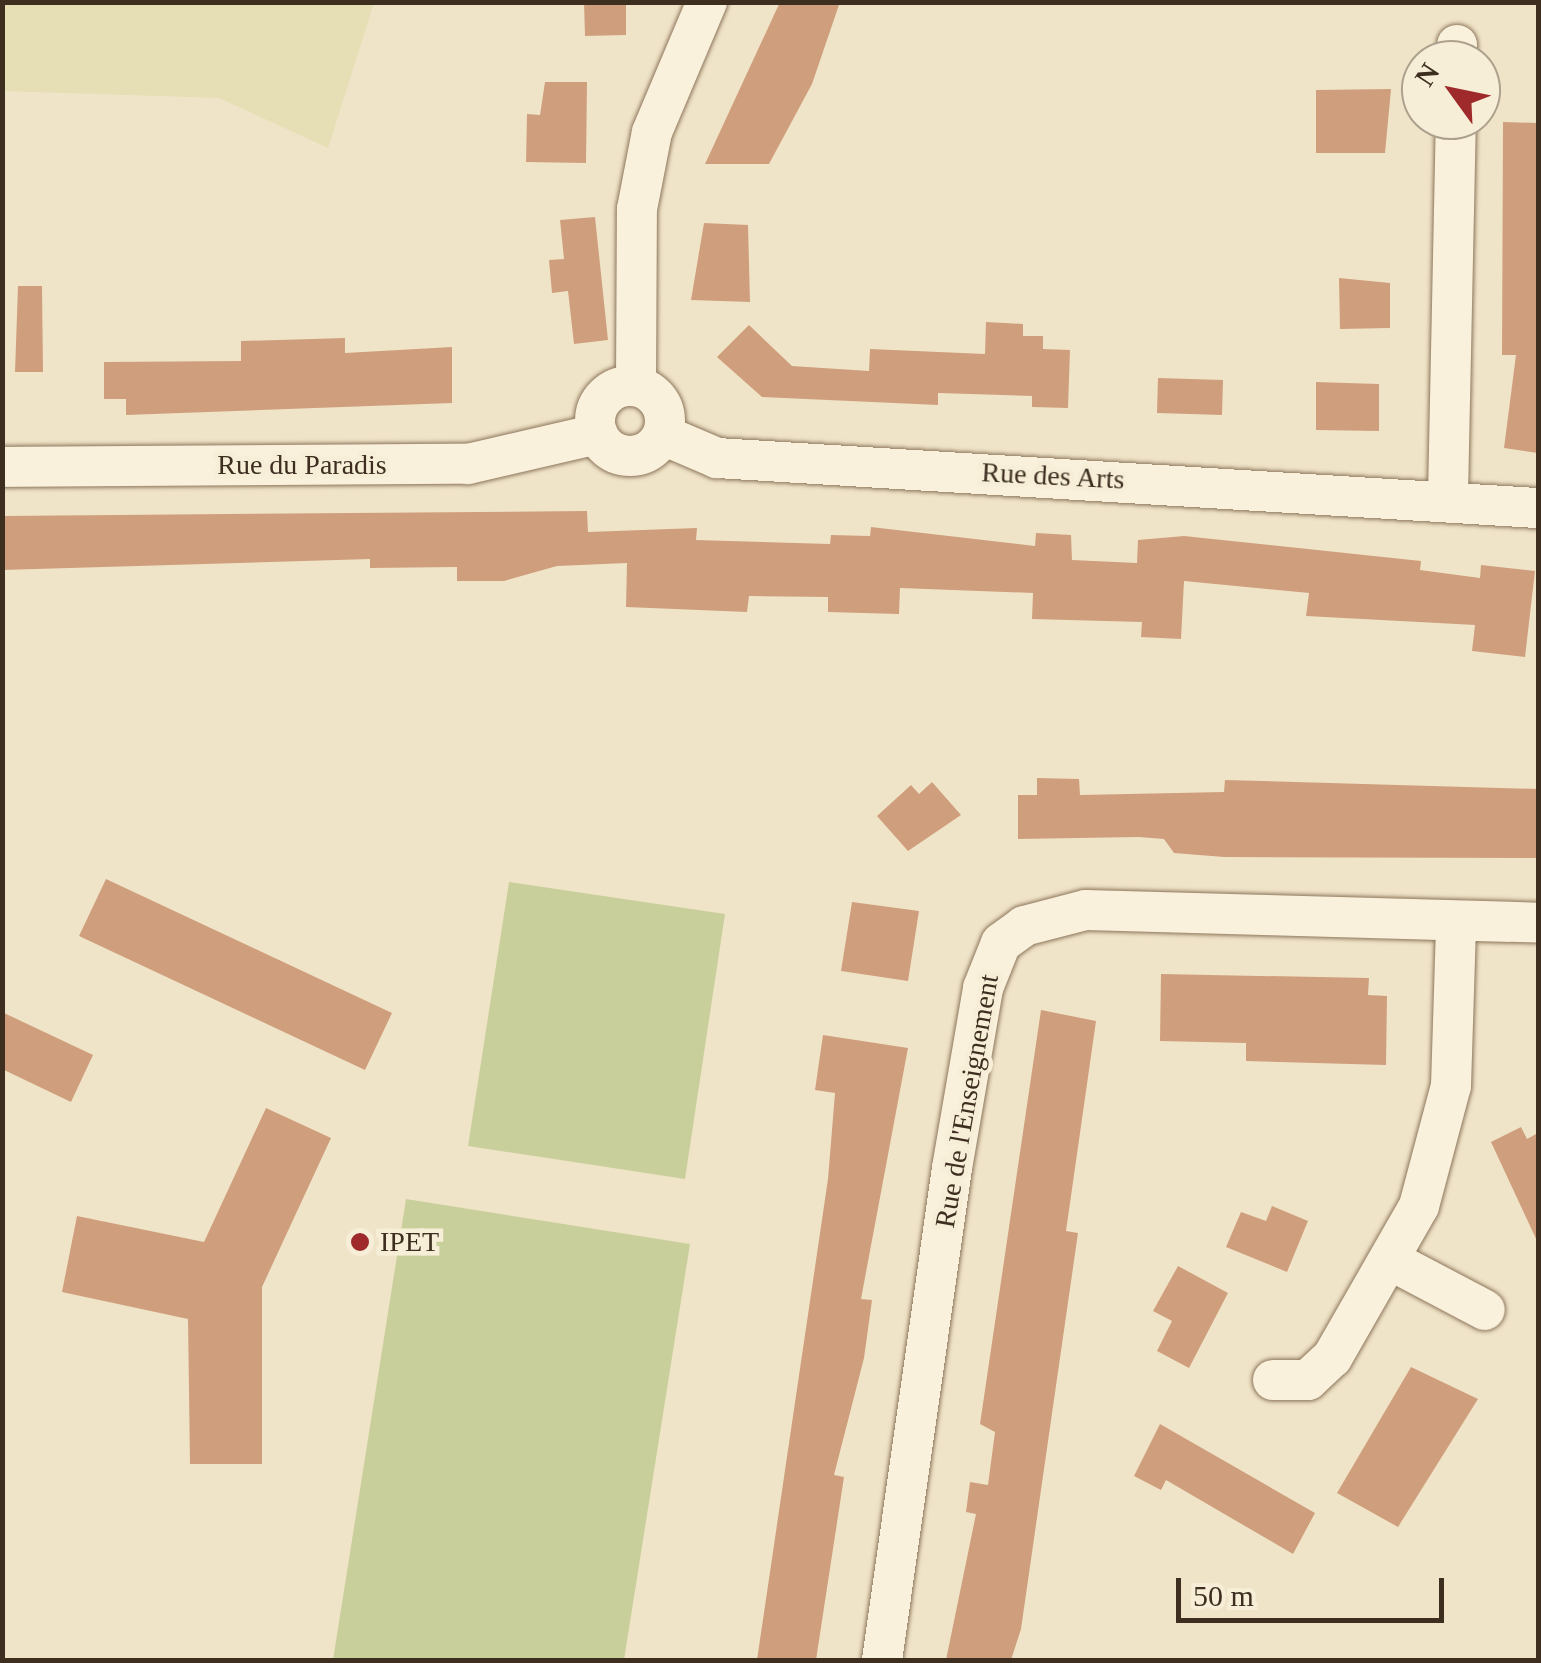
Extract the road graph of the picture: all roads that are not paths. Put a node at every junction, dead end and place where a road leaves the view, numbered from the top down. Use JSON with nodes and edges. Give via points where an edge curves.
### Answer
{"nodes":[{"id":1,"x":707,"y":2,"type":"edge"},
{"id":2,"x":1456,"y":140,"type":"edge"},
{"id":3,"x":636,"y":386,"type":"junction"},
{"id":4,"x":598,"y":434,"type":"junction"},
{"id":5,"x":662,"y":435,"type":"junction"},
{"id":6,"x":2,"y":467,"type":"edge"},
{"id":7,"x":1448,"y":496,"type":"junction"},
{"id":8,"x":1538,"y":508,"type":"edge"},
{"id":9,"x":1538,"y":923,"type":"edge"},
{"id":10,"x":1456,"y":926,"type":"junction"},
{"id":11,"x":1390,"y":1260,"type":"junction"},
{"id":12,"x":1485,"y":1310,"type":"dead end"},
{"id":13,"x":1274,"y":1380,"type":"dead end"},
{"id":14,"x":882,"y":1660,"type":"edge"}],
"edges":[{"from":1,"to":3,"type":"street","via":[[652,132],[641,190]]},
{"from":2,"to":7,"type":"street"},
{"from":3,"to":4,"type":"street","via":[[600,403]]},
{"from":3,"to":5,"type":"street","via":[[663,408]]},
{"from":4,"to":5,"type":"street","via":[[614,452],[634,456]]},
{"from":4,"to":6,"type":"street","name":"Rue du Paradis","via":[[468,464]]},
{"from":5,"to":7,"type":"street","name":"Rue des Arts","via":[[717,458]]},
{"from":7,"to":8,"type":"street","name":"Rue des Arts"},
{"from":9,"to":10,"type":"street","name":"Rue de l'Enseignement"},
{"from":10,"to":11,"type":"street","via":[[1441,1141]]},
{"from":10,"to":14,"type":"street","name":"Rue de l'Enseignement","via":[[1086,910],[1024,926],[1001,943],[983,988],[956,1150]]},
{"from":11,"to":12,"type":"street"},
{"from":11,"to":13,"type":"street","via":[[1332,1358],[1308,1380]]}]}
